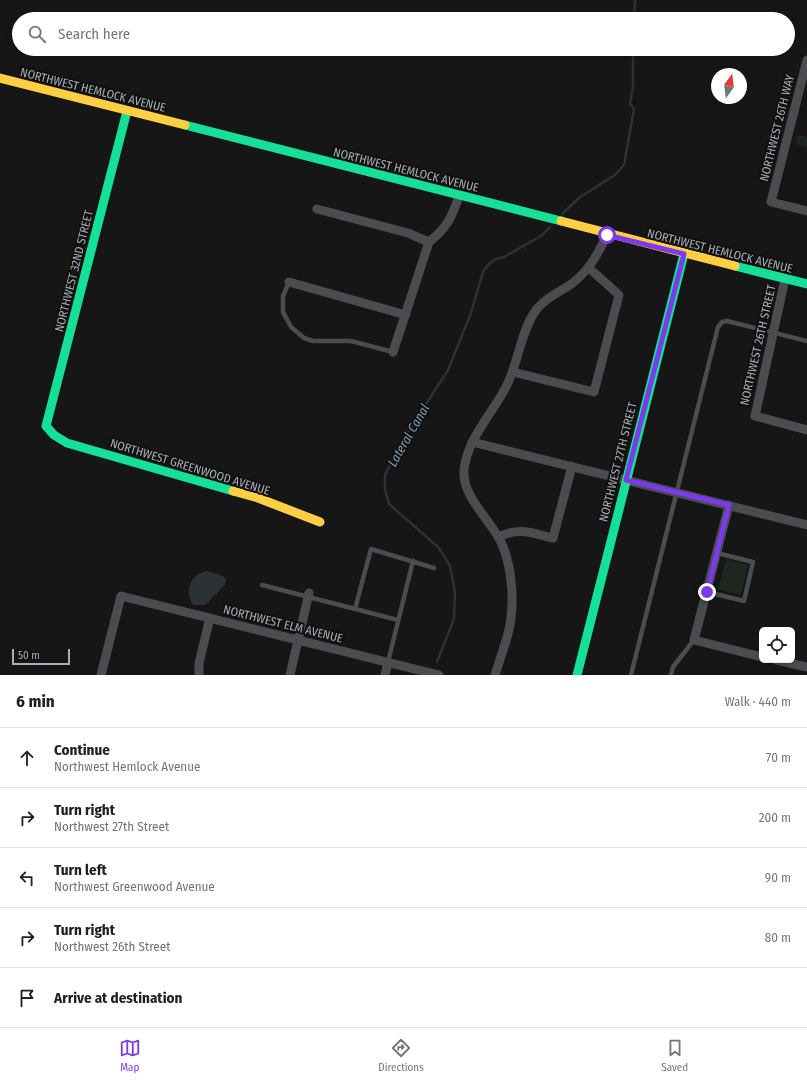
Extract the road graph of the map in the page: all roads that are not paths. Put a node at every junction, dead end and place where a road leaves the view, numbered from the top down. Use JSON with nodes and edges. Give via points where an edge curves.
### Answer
{"nodes":[{"id":1,"x":807,"y":60,"type":"edge"},
{"id":2,"x":0,"y":78,"type":"edge"},
{"id":3,"x":803,"y":89,"type":"edge"},
{"id":4,"x":127,"y":111,"type":"junction"},
{"id":5,"x":459,"y":196,"type":"junction"},
{"id":6,"x":317,"y":209,"type":"dead end"},
{"id":7,"x":807,"y":211,"type":"edge"},
{"id":8,"x":607,"y":235,"type":"junction"},
{"id":9,"x":429,"y":242,"type":"junction"},
{"id":10,"x":684,"y":254,"type":"junction"},
{"id":11,"x":589,"y":268,"type":"junction"},
{"id":12,"x":785,"y":279,"type":"junction"},
{"id":13,"x":289,"y":282,"type":"joint"},
{"id":14,"x":807,"y":284,"type":"edge"},
{"id":15,"x":406,"y":316,"type":"junction"},
{"id":16,"x":773,"y":332,"type":"junction"},
{"id":17,"x":807,"y":340,"type":"edge"},
{"id":18,"x":393,"y":352,"type":"joint"},
{"id":19,"x":513,"y":372,"type":"junction"},
{"id":20,"x":807,"y":430,"type":"edge"},
{"id":21,"x":54,"y":435,"type":"joint"},
{"id":22,"x":472,"y":442,"type":"junction"},
{"id":23,"x":572,"y":466,"type":"junction"},
{"id":24,"x":626,"y":480,"type":"junction"},
{"id":25,"x":677,"y":492,"type":"junction"},
{"id":26,"x":729,"y":505,"type":"junction"},
{"id":27,"x":320,"y":522,"type":"dead end"},
{"id":28,"x":807,"y":525,"type":"edge"},
{"id":29,"x":498,"y":537,"type":"junction"},
{"id":30,"x":717,"y":553,"type":"junction"},
{"id":31,"x":413,"y":561,"type":"junction"},
{"id":32,"x":434,"y":568,"type":"dead end"},
{"id":33,"x":262,"y":585,"type":"dead end"},
{"id":34,"x":707,"y":592,"type":"junction"},
{"id":35,"x":309,"y":595,"type":"junction"},
{"id":36,"x":355,"y":609,"type":"junction"},
{"id":37,"x":210,"y":618,"type":"junction"},
{"id":38,"x":398,"y":620,"type":"junction"},
{"id":39,"x":299,"y":640,"type":"junction"},
{"id":40,"x":694,"y":640,"type":"junction"},
{"id":41,"x":759,"y":656,"type":"edge"},
{"id":42,"x":388,"y":662,"type":"junction"},
{"id":43,"x":789,"y":663,"type":"edge"},
{"id":44,"x":807,"y":667,"type":"edge"},
{"id":45,"x":101,"y":675,"type":"edge"},
{"id":46,"x":199,"y":675,"type":"edge"},
{"id":47,"x":290,"y":675,"type":"edge"},
{"id":48,"x":385,"y":675,"type":"edge"},
{"id":49,"x":439,"y":675,"type":"edge"},
{"id":50,"x":495,"y":675,"type":"edge"},
{"id":51,"x":577,"y":675,"type":"edge"},
{"id":52,"x":631,"y":675,"type":"edge"},
{"id":53,"x":671,"y":675,"type":"edge"}],
"edges":[{"from":1,"to":3,"type":"street","name":"NORTHWEST 26TH WAY"},
{"from":2,"to":4,"type":"street","name":"NORTHWEST HEMLOCK AVENUE"},
{"from":3,"to":7,"type":"street","name":"NORTHWEST 26TH WAY","via":[[771,202]]},
{"from":4,"to":5,"type":"street","name":"NORTHWEST HEMLOCK AVENUE"},
{"from":4,"to":21,"type":"street","name":"NORTHWEST 32ND STREET","via":[[46,426]]},
{"from":5,"to":8,"type":"street","name":"NORTHWEST HEMLOCK AVENUE"},
{"from":5,"to":9,"type":"street","via":[[449,222]]},
{"from":6,"to":9,"type":"street","via":[[408,233]]},
{"from":8,"to":10,"type":"street","name":"NORTHWEST HEMLOCK AVENUE"},
{"from":8,"to":11,"type":"street"},
{"from":9,"to":15,"type":"street"},
{"from":10,"to":12,"type":"street","name":"NORTHWEST HEMLOCK AVENUE"},
{"from":10,"to":24,"type":"street","name":"NORTHWEST 27TH STREET"},
{"from":11,"to":19,"type":"street","via":[[567,287],[546,300],[534,313]]},
{"from":11,"to":19,"type":"street","via":[[619,295],[594,392]]},
{"from":12,"to":14,"type":"street","name":"NORTHWEST HEMLOCK AVENUE"},
{"from":12,"to":16,"type":"street","name":"NORTHWEST 26TH STREET"},
{"from":13,"to":15,"type":"street"},
{"from":13,"to":18,"type":"lane","via":[[283,296],[283,312],[291,327],[304,338],[313,341],[351,341]]},
{"from":15,"to":18,"type":"street"},
{"from":16,"to":17,"type":"lane"},
{"from":16,"to":20,"type":"street","name":"NORTHWEST 26TH STREET","via":[[755,416]]},
{"from":16,"to":25,"type":"lane","via":[[727,321],[718,327]]},
{"from":19,"to":22,"type":"street"},
{"from":21,"to":27,"type":"street","name":"NORTHWEST GREENWOOD AVENUE","via":[[67,443],[258,498]]},
{"from":22,"to":23,"type":"street"},
{"from":22,"to":29,"type":"street","via":[[466,456],[464,472],[467,488]]},
{"from":23,"to":24,"type":"street"},
{"from":23,"to":29,"type":"street","via":[[553,538],[522,530],[510,531]]},
{"from":24,"to":25,"type":"street"},
{"from":24,"to":51,"type":"street","name":"NORTHWEST 27TH STREET"},
{"from":25,"to":26,"type":"street"},
{"from":25,"to":52,"type":"lane"},
{"from":26,"to":28,"type":"street"},
{"from":26,"to":30,"type":"street"},
{"from":29,"to":50,"type":"street","via":[[507,560],[511,594],[508,633]]},
{"from":30,"to":34,"type":"street"},
{"from":30,"to":34,"type":"lane","via":[[753,562],[744,601]]},
{"from":31,"to":32,"type":"lane"},
{"from":31,"to":36,"type":"lane","via":[[371,550]]},
{"from":31,"to":38,"type":"lane"},
{"from":33,"to":35,"type":"lane"},
{"from":34,"to":40,"type":"street"},
{"from":35,"to":36,"type":"lane"},
{"from":35,"to":39,"type":"street"},
{"from":36,"to":38,"type":"lane"},
{"from":37,"to":39,"type":"street","name":"NORTHWEST ELM AVENUE"},
{"from":37,"to":45,"type":"street","name":"NORTHWEST ELM AVENUE","via":[[121,596]]},
{"from":37,"to":46,"type":"street","via":[[200,658]]},
{"from":38,"to":42,"type":"lane"},
{"from":39,"to":42,"type":"street","name":"NORTHWEST ELM AVENUE"},
{"from":39,"to":47,"type":"street"},
{"from":40,"to":41,"type":"street"},
{"from":40,"to":53,"type":"lane"},
{"from":42,"to":48,"type":"street"},
{"from":42,"to":49,"type":"street","name":"NORTHWEST ELM AVENUE"},
{"from":43,"to":44,"type":"street"}]}
